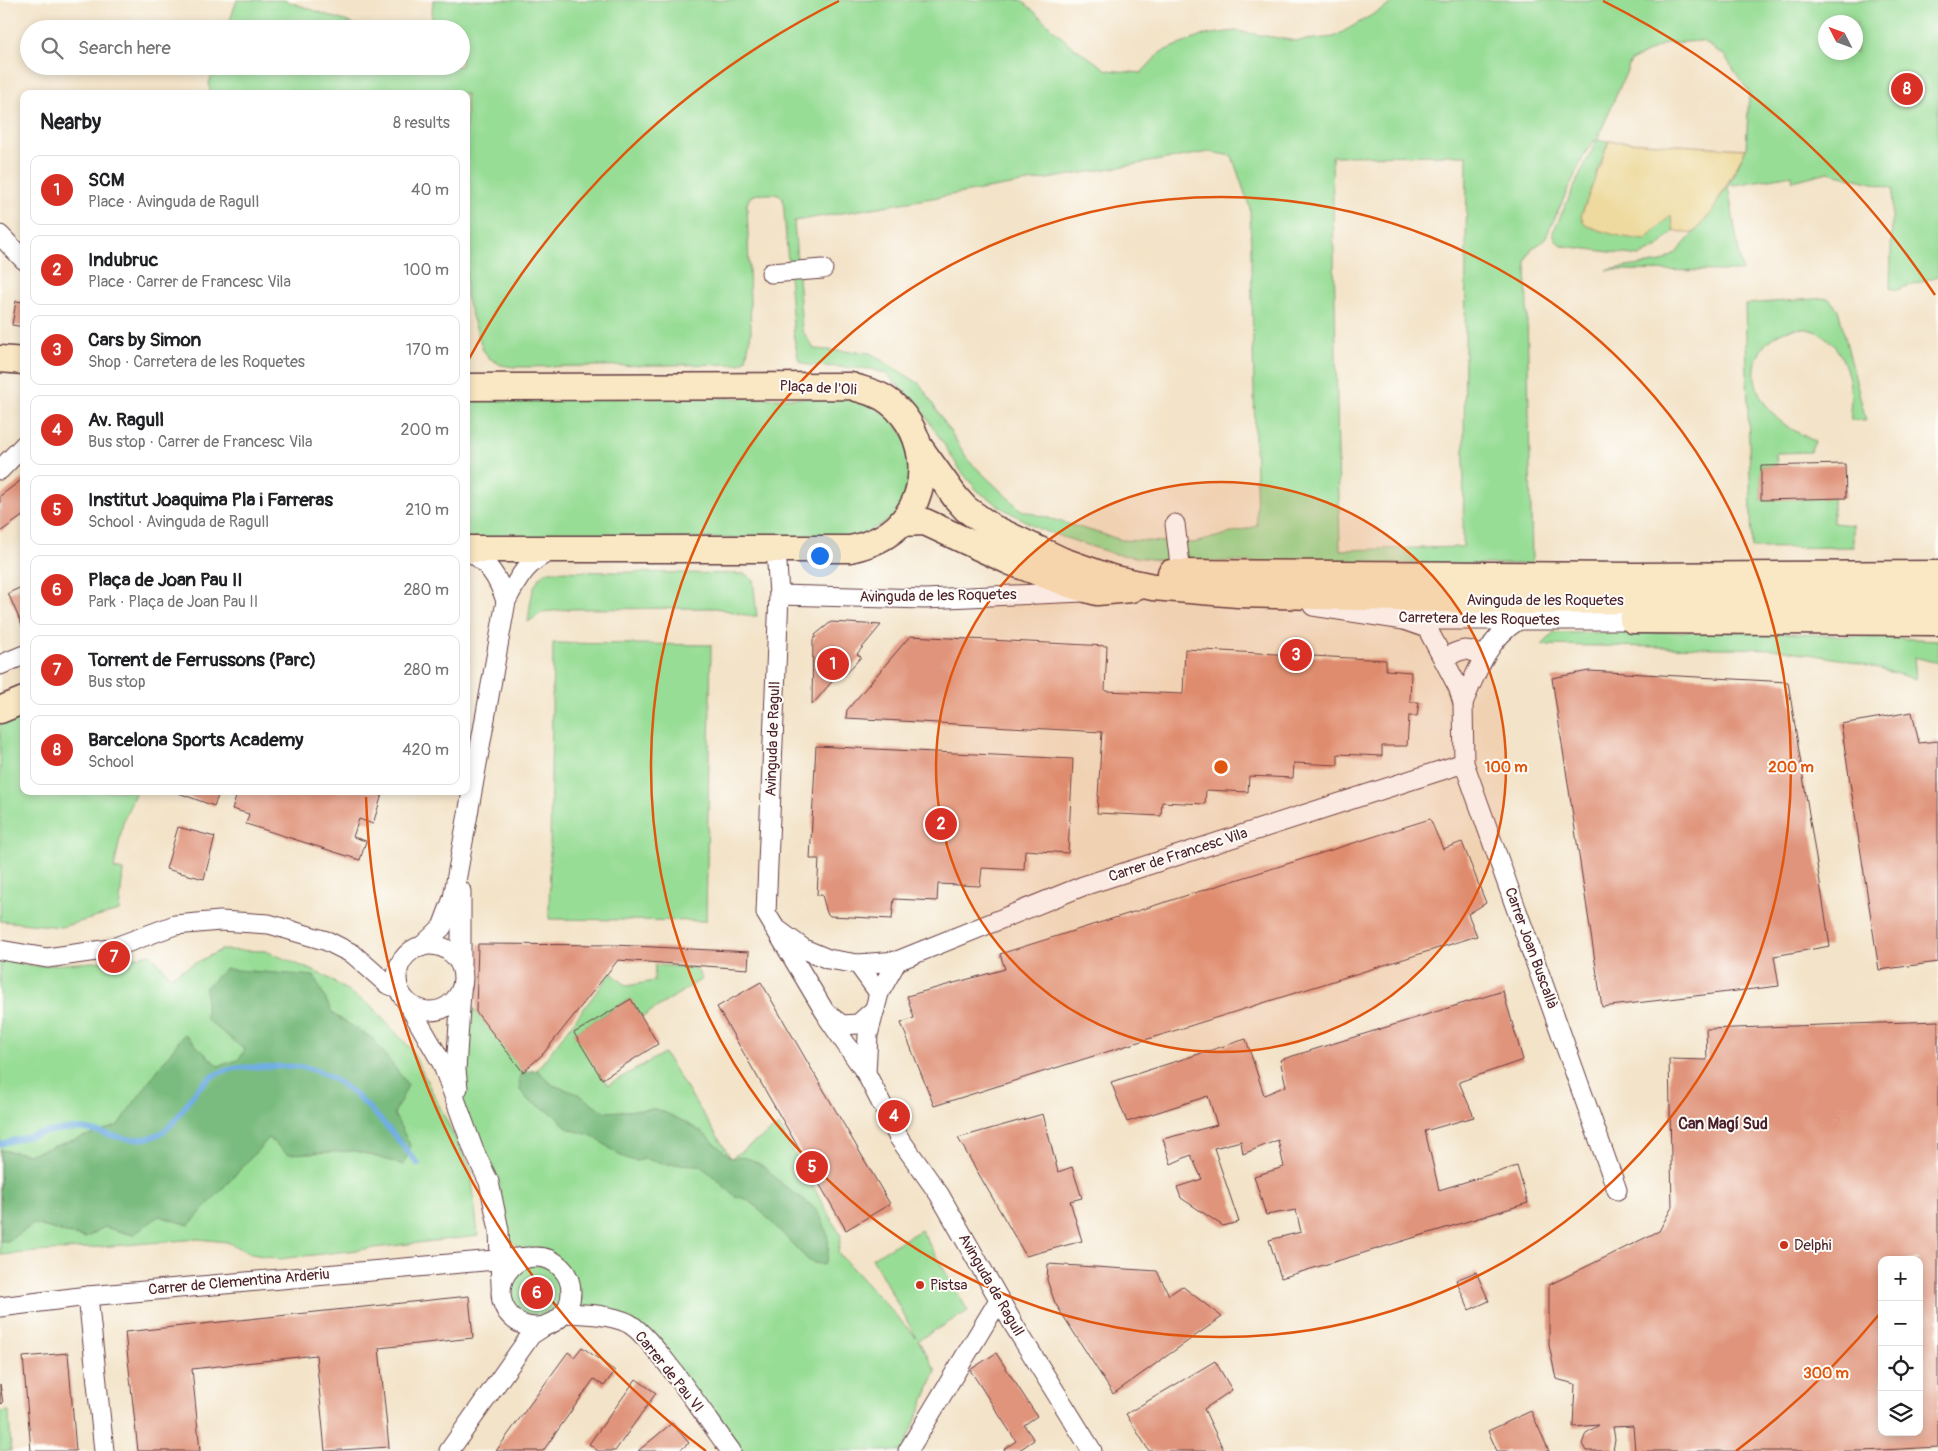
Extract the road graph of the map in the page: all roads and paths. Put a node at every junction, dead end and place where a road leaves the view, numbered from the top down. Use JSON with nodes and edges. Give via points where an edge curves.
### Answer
{"nodes":[{"id":1,"x":0,"y":235,"type":"edge"},
{"id":2,"x":20,"y":256,"type":"edge"},
{"id":3,"x":824,"y":269,"type":"dead end"},
{"id":4,"x":771,"y":273,"type":"dead end"},
{"id":5,"x":0,"y":359,"type":"edge"},
{"id":6,"x":20,"y":361,"type":"edge"},
{"id":7,"x":470,"y":387,"type":"edge"},
{"id":8,"x":920,"y":448,"type":"junction"},
{"id":9,"x":20,"y":449,"type":"edge"},
{"id":10,"x":0,"y":470,"type":"edge"},
{"id":11,"x":901,"y":523,"type":"junction"},
{"id":12,"x":1175,"y":524,"type":"dead end"},
{"id":13,"x":776,"y":548,"type":"junction"},
{"id":14,"x":470,"y":549,"type":"edge"},
{"id":15,"x":555,"y":550,"type":"junction"},
{"id":16,"x":470,"y":552,"type":"edge"},
{"id":17,"x":1076,"y":565,"type":"junction"},
{"id":18,"x":1181,"y":573,"type":"junction"},
{"id":19,"x":1938,"y":574,"type":"edge"},
{"id":20,"x":1153,"y":587,"type":"junction"},
{"id":21,"x":1097,"y":592,"type":"junction"},
{"id":22,"x":1238,"y":594,"type":"junction"},
{"id":23,"x":779,"y":595,"type":"junction"},
{"id":24,"x":1938,"y":598,"type":"edge"},
{"id":25,"x":506,"y":601,"type":"junction"},
{"id":26,"x":1404,"y":620,"type":"junction"},
{"id":27,"x":1633,"y":620,"type":"joint"},
{"id":28,"x":1518,"y":621,"type":"junction"},
{"id":29,"x":1938,"y":622,"type":"edge"},
{"id":30,"x":20,"y":656,"type":"edge"},
{"id":31,"x":1483,"y":657,"type":"junction"},
{"id":32,"x":1444,"y":659,"type":"junction"},
{"id":33,"x":0,"y":664,"type":"edge"},
{"id":34,"x":20,"y":687,"type":"edge"},
{"id":35,"x":0,"y":695,"type":"edge"},
{"id":36,"x":20,"y":702,"type":"edge"},
{"id":37,"x":1463,"y":703,"type":"junction"},
{"id":38,"x":0,"y":710,"type":"edge"},
{"id":39,"x":1464,"y":763,"type":"junction"},
{"id":40,"x":461,"y":855,"type":"junction"},
{"id":41,"x":774,"y":928,"type":"junction"},
{"id":42,"x":421,"y":946,"type":"junction"},
{"id":43,"x":0,"y":950,"type":"edge"},
{"id":44,"x":828,"y":959,"type":"junction"},
{"id":45,"x":897,"y":961,"type":"junction"},
{"id":46,"x":461,"y":964,"type":"junction"},
{"id":47,"x":858,"y":964,"type":"junction"},
{"id":48,"x":461,"y":992,"type":"junction"},
{"id":49,"x":814,"y":994,"type":"junction"},
{"id":50,"x":403,"y":996,"type":"junction"},
{"id":51,"x":877,"y":1001,"type":"junction"},
{"id":52,"x":824,"y":1012,"type":"junction"},
{"id":53,"x":866,"y":1073,"type":"junction"},
{"id":54,"x":459,"y":1107,"type":"junction"},
{"id":55,"x":1617,"y":1190,"type":"dead end"},
{"id":56,"x":499,"y":1230,"type":"junction"},
{"id":57,"x":533,"y":1257,"type":"junction"},
{"id":58,"x":500,"y":1259,"type":"junction"},
{"id":59,"x":478,"y":1260,"type":"junction"},
{"id":60,"x":501,"y":1286,"type":"junction"},
{"id":61,"x":88,"y":1296,"type":"junction"},
{"id":62,"x":999,"y":1300,"type":"junction"},
{"id":63,"x":0,"y":1307,"type":"edge"},
{"id":64,"x":564,"y":1313,"type":"junction"},
{"id":65,"x":548,"y":1324,"type":"junction"},
{"id":66,"x":104,"y":1451,"type":"edge"},
{"id":67,"x":449,"y":1451,"type":"edge"},
{"id":68,"x":731,"y":1451,"type":"edge"},
{"id":69,"x":908,"y":1451,"type":"edge"},
{"id":70,"x":1092,"y":1451,"type":"edge"}],
"edges":[{"from":1,"to":2,"type":"street"},
{"from":3,"to":4,"type":"street"},
{"from":5,"to":6,"type":"main road"},
{"from":7,"to":8,"type":"main road","name":"Plaça de l'Oli","via":[[851,386],[874,393],[893,405],[912,429]]},
{"from":8,"to":11,"type":"main road","name":"Plaça de l'Oli","via":[[918,493]]},
{"from":8,"to":17,"type":"main road","name":"Avinguda de les Roquetes","via":[[946,486],[979,519],[1024,544]]},
{"from":9,"to":10,"type":"street"},
{"from":11,"to":13,"type":"main road","name":"Plaça de l'Oli","via":[[871,543],[850,549]]},
{"from":11,"to":21,"type":"main road","name":"Avinguda de les Roquetes","via":[[925,522],[1048,577]]},
{"from":12,"to":18,"type":"street"},
{"from":13,"to":15,"type":"main road","name":"Plaça de l'Oli"},
{"from":13,"to":23,"type":"street","name":"Avinguda de Ragull"},
{"from":14,"to":15,"type":"main road","name":"Plaça de l'Oli"},
{"from":15,"to":25,"type":"street","via":[[535,558],[524,569]]},
{"from":16,"to":25,"type":"street","via":[[490,567]]},
{"from":17,"to":18,"type":"main road","via":[[1124,572]]},
{"from":17,"to":20,"type":"main road","name":"Avinguda de les Roquetes","via":[[1111,578]]},
{"from":18,"to":19,"type":"main road"},
{"from":20,"to":21,"type":"main road","name":"Avinguda de les Roquetes"},
{"from":20,"to":22,"type":"main road","name":"Avinguda de les Roquetes"},
{"from":21,"to":23,"type":"street","name":"Avinguda de les Roquetes","via":[[925,599]]},
{"from":22,"to":24,"type":"main road","name":"Avinguda de les Roquetes","via":[[1526,601]]},
{"from":22,"to":26,"type":"street","name":"Carretera de les Roquetes"},
{"from":23,"to":41,"type":"street","name":"Avinguda de Ragull","via":[[766,913]]},
{"from":25,"to":40,"type":"street"},
{"from":26,"to":28,"type":"street","name":"Carretera de les Roquetes"},
{"from":26,"to":32,"type":"street","name":"Carrer Joan Buscallà","via":[[1427,628]]},
{"from":27,"to":28,"type":"street","name":"Carretera de les Roquetes"},
{"from":27,"to":29,"type":"main road"},
{"from":28,"to":31,"type":"street","name":"Carrer Joan Buscallà","via":[[1502,632]]},
{"from":30,"to":33,"type":"street"},
{"from":31,"to":32,"type":"street","via":[[1472,649],[1459,650]]},
{"from":31,"to":37,"type":"street","name":"Carrer Joan Buscallà"},
{"from":32,"to":37,"type":"street","name":"Carrer Joan Buscallà"},
{"from":34,"to":35,"type":"main road"},
{"from":36,"to":38,"type":"main road"},
{"from":37,"to":39,"type":"street","name":"Carrer Joan Buscallà"},
{"from":39,"to":45,"type":"street","name":"Carrer de Francesc Vila","via":[[1083,886]]},
{"from":39,"to":55,"type":"street","name":"Carrer Joan Buscallà"},
{"from":40,"to":42,"type":"street","via":[[453,898],[442,927]]},
{"from":40,"to":46,"type":"street"},
{"from":41,"to":44,"type":"street","via":[[804,950]]},
{"from":41,"to":49,"type":"street"},
{"from":42,"to":46,"type":"street","via":[[442,946]]},
{"from":42,"to":50,"type":"street","via":[[406,954],[398,967],[396,976]]},
{"from":43,"to":50,"type":"street","via":[[47,958],[110,949],[175,925],[220,921],[269,924],[327,941],[353,954]]},
{"from":44,"to":47,"type":"street"},
{"from":44,"to":49,"type":"street","via":[[817,970]]},
{"from":45,"to":47,"type":"street","name":"Carrer de Francesc Vila"},
{"from":45,"to":51,"type":"street"},
{"from":46,"to":48,"type":"street","via":[[464,980]]},
{"from":47,"to":51,"type":"street"},
{"from":48,"to":50,"type":"street","via":[[455,1001],[439,1010],[427,1012]]},
{"from":48,"to":54,"type":"street","via":[[456,1070]]},
{"from":49,"to":52,"type":"street"},
{"from":50,"to":54,"type":"street","via":[[442,1063]]},
{"from":51,"to":52,"type":"street","via":[[858,1024],[842,1025]]},
{"from":51,"to":53,"type":"street","via":[[868,1035]]},
{"from":52,"to":53,"type":"street"},
{"from":53,"to":62,"type":"street","name":"Avinguda de Ragull","via":[[888,1120],[939,1194]]},
{"from":54,"to":56,"type":"street","via":[[489,1182]]},
{"from":56,"to":57,"type":"street"},
{"from":56,"to":58,"type":"street"},
{"from":56,"to":59,"type":"street"},
{"from":57,"to":58,"type":"street","name":"Carrer de Clementina Arderiu"},
{"from":57,"to":60,"type":"street","via":[[510,1268]]},
{"from":57,"to":64,"type":"street","via":[[555,1262],[564,1270],[569,1280],[570,1298]]},
{"from":58,"to":59,"type":"street","name":"Carrer de Clementina Arderiu"},
{"from":58,"to":60,"type":"street"},
{"from":59,"to":61,"type":"street","name":"Carrer de Clementina Arderiu"},
{"from":60,"to":65,"type":"street","via":[[505,1309],[518,1322],[529,1326]]},
{"from":61,"to":63,"type":"street","name":"Carrer de Clementina Arderiu"},
{"from":61,"to":66,"type":"street"},
{"from":62,"to":69,"type":"street"},
{"from":62,"to":70,"type":"street","name":"Avinguda de Ragull"},
{"from":64,"to":65,"type":"street"},
{"from":64,"to":68,"type":"street","name":"Carrer de Pau VI","via":[[612,1317],[629,1324],[654,1349]]},
{"from":65,"to":67,"type":"street","via":[[531,1335]]}]}
